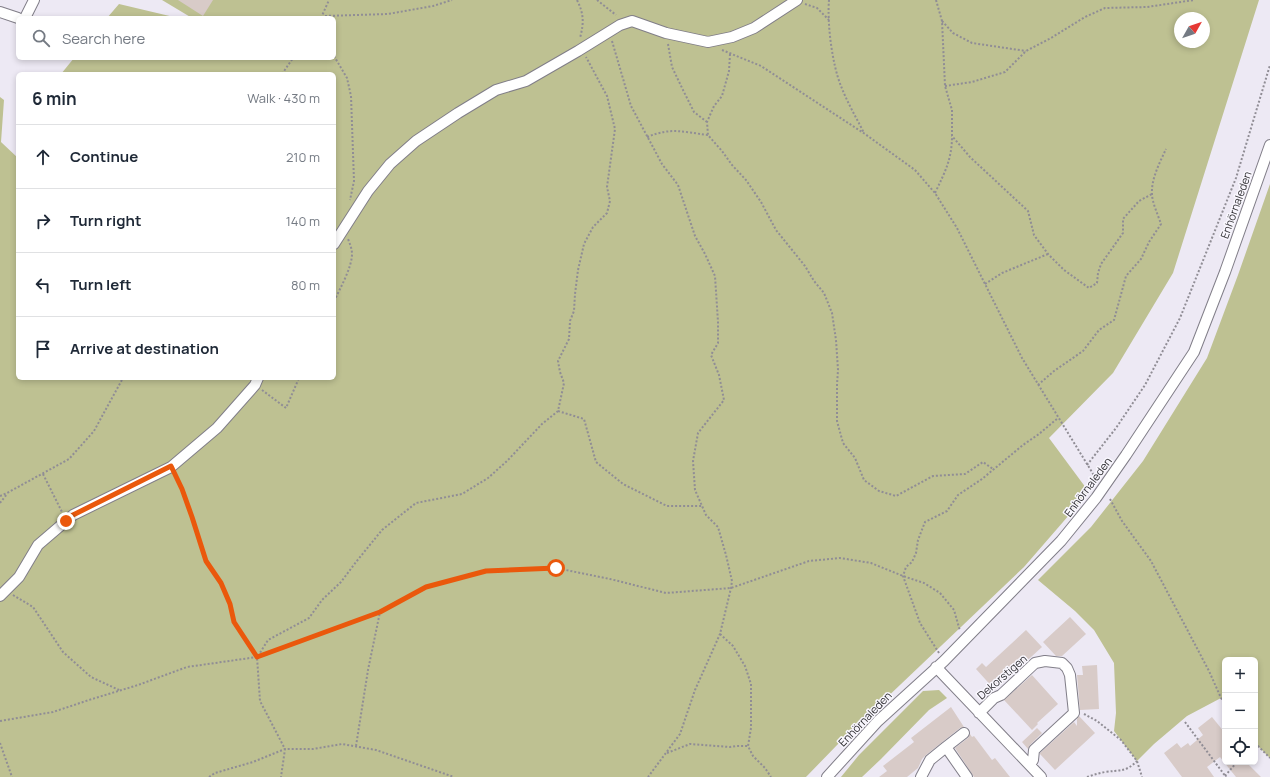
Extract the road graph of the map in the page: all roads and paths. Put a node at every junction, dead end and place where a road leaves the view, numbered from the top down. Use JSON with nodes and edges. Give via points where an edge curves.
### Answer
{"nodes":[{"id":1,"x":34,"y":0,"type":"edge"},
{"id":2,"x":329,"y":0,"type":"edge"},
{"id":3,"x":452,"y":0,"type":"edge"},
{"id":4,"x":577,"y":0,"type":"edge"},
{"id":5,"x":597,"y":0,"type":"edge"},
{"id":6,"x":797,"y":0,"type":"edge"},
{"id":7,"x":829,"y":0,"type":"edge"},
{"id":8,"x":936,"y":0,"type":"edge"},
{"id":9,"x":1194,"y":0,"type":"edge"},
{"id":10,"x":0,"y":12,"type":"edge"},
{"id":11,"x":26,"y":16,"type":"edge"},
{"id":12,"x":322,"y":16,"type":"edge"},
{"id":13,"x":336,"y":16,"type":"edge"},
{"id":14,"x":16,"y":17,"type":"edge"},
{"id":15,"x":829,"y":20,"type":"junction"},
{"id":16,"x":632,"y":21,"type":"junction"},
{"id":17,"x":942,"y":21,"type":"junction"},
{"id":18,"x":609,"y":32,"type":"junction"},
{"id":19,"x":666,"y":33,"type":"junction"},
{"id":20,"x":708,"y":42,"type":"junction"},
{"id":21,"x":583,"y":44,"type":"junction"},
{"id":22,"x":1026,"y":51,"type":"junction"},
{"id":23,"x":730,"y":54,"type":"junction"},
{"id":24,"x":336,"y":59,"type":"edge"},
{"id":25,"x":292,"y":60,"type":"edge"},
{"id":26,"x":1270,"y":65,"type":"edge"},
{"id":27,"x":284,"y":72,"type":"edge"},
{"id":28,"x":946,"y":86,"type":"junction"},
{"id":29,"x":707,"y":122,"type":"junction"},
{"id":30,"x":864,"y":134,"type":"junction"},
{"id":31,"x":708,"y":135,"type":"junction"},
{"id":32,"x":952,"y":136,"type":"junction"},
{"id":33,"x":647,"y":137,"type":"junction"},
{"id":34,"x":1270,"y":145,"type":"edge"},
{"id":35,"x":1166,"y":149,"type":"dead end"},
{"id":36,"x":935,"y":193,"type":"junction"},
{"id":37,"x":1152,"y":194,"type":"junction"},
{"id":38,"x":350,"y":202,"type":"dead end"},
{"id":39,"x":343,"y":229,"type":"junction"},
{"id":40,"x":336,"y":241,"type":"edge"},
{"id":41,"x":1048,"y":254,"type":"junction"},
{"id":42,"x":985,"y":284,"type":"junction"},
{"id":43,"x":336,"y":297,"type":"edge"},
{"id":44,"x":122,"y":380,"type":"edge"},
{"id":45,"x":298,"y":380,"type":"edge"},
{"id":46,"x":257,"y":381,"type":"edge"},
{"id":47,"x":1038,"y":385,"type":"junction"},
{"id":48,"x":558,"y":411,"type":"junction"},
{"id":49,"x":1058,"y":418,"type":"junction"},
{"id":50,"x":1087,"y":464,"type":"junction"},
{"id":51,"x":171,"y":466,"type":"junction"},
{"id":52,"x":993,"y":469,"type":"junction"},
{"id":53,"x":43,"y":474,"type":"junction"},
{"id":54,"x":1095,"y":477,"type":"dead end"},
{"id":55,"x":7,"y":493,"type":"junction"},
{"id":56,"x":0,"y":496,"type":"edge"},
{"id":57,"x":1110,"y":499,"type":"dead end"},
{"id":58,"x":0,"y":503,"type":"edge"},
{"id":59,"x":702,"y":506,"type":"junction"},
{"id":60,"x":66,"y":521,"type":"junction"},
{"id":61,"x":903,"y":576,"type":"junction"},
{"id":62,"x":731,"y":588,"type":"junction"},
{"id":63,"x":2,"y":593,"type":"edge"},
{"id":64,"x":380,"y":612,"type":"junction"},
{"id":65,"x":720,"y":634,"type":"junction"},
{"id":66,"x":964,"y":642,"type":"junction"},
{"id":67,"x":257,"y":657,"type":"junction"},
{"id":68,"x":940,"y":664,"type":"junction"},
{"id":69,"x":120,"y":691,"type":"junction"},
{"id":70,"x":1222,"y":699,"type":"edge"},
{"id":71,"x":979,"y":713,"type":"junction"},
{"id":72,"x":1074,"y":713,"type":"junction"},
{"id":73,"x":0,"y":721,"type":"edge"},
{"id":74,"x":1185,"y":722,"type":"dead end"},
{"id":75,"x":964,"y":733,"type":"dead end"},
{"id":76,"x":0,"y":743,"type":"edge"},
{"id":77,"x":356,"y":746,"type":"junction"},
{"id":78,"x":748,"y":746,"type":"junction"},
{"id":79,"x":946,"y":747,"type":"junction"},
{"id":80,"x":1258,"y":747,"type":"edge"},
{"id":81,"x":285,"y":749,"type":"junction"},
{"id":82,"x":666,"y":753,"type":"junction"},
{"id":83,"x":1270,"y":758,"type":"edge"},
{"id":84,"x":1137,"y":761,"type":"junction"},
{"id":85,"x":1030,"y":765,"type":"junction"},
{"id":86,"x":1234,"y":765,"type":"edge"},
{"id":87,"x":1225,"y":776,"type":"edge"},
{"id":88,"x":12,"y":777,"type":"edge"},
{"id":89,"x":209,"y":777,"type":"edge"},
{"id":90,"x":281,"y":777,"type":"edge"},
{"id":91,"x":454,"y":777,"type":"edge"},
{"id":92,"x":648,"y":777,"type":"edge"},
{"id":93,"x":771,"y":777,"type":"edge"},
{"id":94,"x":828,"y":777,"type":"edge"},
{"id":95,"x":921,"y":777,"type":"edge"},
{"id":96,"x":966,"y":777,"type":"edge"},
{"id":97,"x":1041,"y":777,"type":"edge"},
{"id":98,"x":1087,"y":777,"type":"edge"},
{"id":99,"x":1142,"y":777,"type":"edge"}],
"edges":[{"from":1,"to":11,"type":"street"},
{"from":2,"to":12,"type":"path"},
{"from":3,"to":13,"type":"path","via":[[388,14]]},
{"from":4,"to":21,"type":"path","via":[[582,9]]},
{"from":5,"to":16,"type":"path","via":[[619,18]]},
{"from":6,"to":15,"type":"path","via":[[816,8]]},
{"from":6,"to":20,"type":"street","via":[[754,28],[732,37]]},
{"from":7,"to":15,"type":"path"},
{"from":8,"to":17,"type":"path"},
{"from":9,"to":22,"type":"path","via":[[1147,7],[1106,8],[1085,17]]},
{"from":10,"to":14,"type":"street"},
{"from":15,"to":30,"type":"path","via":[[834,62],[840,84]]},
{"from":16,"to":18,"type":"street"},
{"from":16,"to":19,"type":"street"},
{"from":17,"to":22,"type":"path","via":[[953,33],[972,43]]},
{"from":17,"to":28,"type":"path"},
{"from":18,"to":21,"type":"street"},
{"from":18,"to":33,"type":"path","via":[[631,106]]},
{"from":19,"to":20,"type":"street"},
{"from":19,"to":29,"type":"path","via":[[672,67],[694,112]]},
{"from":20,"to":23,"type":"path"},
{"from":21,"to":39,"type":"street","via":[[526,81],[496,90],[416,141],[390,164],[368,191]]},
{"from":21,"to":48,"type":"path","via":[[586,56],[607,96],[614,129],[607,187],[610,201],[607,213],[593,227],[584,244],[569,339],[558,361],[564,383]]},
{"from":22,"to":28,"type":"path","via":[[1005,72],[972,82]]},
{"from":23,"to":29,"type":"path","via":[[729,71],[722,96]]},
{"from":23,"to":30,"type":"path","via":[[761,66]]},
{"from":24,"to":38,"type":"path","via":[[347,78],[351,96],[354,181]]},
{"from":25,"to":27,"type":"path"},
{"from":26,"to":50,"type":"path","via":[[1236,178],[1180,318],[1145,385],[1116,428]]},
{"from":28,"to":32,"type":"path","via":[[952,110]]},
{"from":29,"to":31,"type":"path"},
{"from":30,"to":36,"type":"path","via":[[915,170]]},
{"from":31,"to":33,"type":"path","via":[[677,130]]},
{"from":31,"to":52,"type":"path","via":[[746,180],[776,230],[824,293],[832,312],[836,340],[837,421],[843,443],[855,458],[864,480],[879,491],[896,496],[933,476],[965,474],[983,462]]},
{"from":32,"to":36,"type":"path","via":[[948,165]]},
{"from":32,"to":41,"type":"path","via":[[1028,211],[1034,235]]},
{"from":33,"to":59,"type":"path","via":[[662,164],[678,185],[695,236],[714,276],[718,343],[711,355],[719,375],[724,400],[698,433],[693,461],[695,490]]},
{"from":34,"to":66,"type":"street","name":"Enhörnaleden","via":[[1194,352],[1096,498],[1061,541]]},
{"from":35,"to":37,"type":"path","via":[[1153,182]]},
{"from":36,"to":42,"type":"path","via":[[957,228]]},
{"from":37,"to":41,"type":"path","via":[[1139,201],[1123,219],[1123,233],[1101,264],[1097,283],[1089,288],[1064,270]]},
{"from":37,"to":47,"type":"path","via":[[1161,224],[1141,259],[1126,276],[1114,320],[1100,330],[1083,351]]},
{"from":39,"to":40,"type":"street"},
{"from":39,"to":43,"type":"path","via":[[351,245],[352,255]]},
{"from":41,"to":42,"type":"path","via":[[1002,273]]},
{"from":42,"to":47,"type":"path"},
{"from":44,"to":53,"type":"path","via":[[94,431],[70,459]]},
{"from":45,"to":46,"type":"path","via":[[286,408]]},
{"from":46,"to":51,"type":"street","via":[[217,428]]},
{"from":47,"to":49,"type":"path"},
{"from":48,"to":59,"type":"path","via":[[584,419],[596,462],[623,484],[667,506]]},
{"from":48,"to":67,"type":"path","via":[[488,478],[462,494],[416,503],[393,521],[382,530],[342,582],[322,600],[309,618],[268,640]]},
{"from":49,"to":50,"type":"path"},
{"from":49,"to":52,"type":"path"},
{"from":50,"to":54,"type":"path"},
{"from":51,"to":60,"type":"street","via":[[73,515]]},
{"from":51,"to":67,"type":"path","via":[[182,489],[206,561],[221,583],[234,622]]},
{"from":52,"to":61,"type":"path","via":[[958,495],[947,511],[925,522],[916,553]]},
{"from":53,"to":55,"type":"path"},
{"from":53,"to":60,"type":"path"},
{"from":55,"to":56,"type":"path"},
{"from":55,"to":58,"type":"path"},
{"from":57,"to":70,"type":"path","via":[[1122,521],[1151,561]]},
{"from":59,"to":62,"type":"path","via":[[706,515],[718,527],[728,562]]},
{"from":60,"to":63,"type":"street","via":[[38,545],[19,577]]},
{"from":61,"to":62,"type":"path","via":[[871,563],[840,558],[809,561]]},
{"from":61,"to":66,"type":"path","via":[[924,583],[940,593],[954,610]]},
{"from":61,"to":68,"type":"path","via":[[920,623]]},
{"from":62,"to":64,"type":"path","via":[[666,593],[556,568],[486,571],[426,587]]},
{"from":62,"to":65,"type":"path"},
{"from":63,"to":69,"type":"path","via":[[33,608],[63,652],[91,677]]},
{"from":64,"to":67,"type":"path"},
{"from":64,"to":77,"type":"path"},
{"from":65,"to":78,"type":"path","via":[[733,646],[745,666],[751,684],[751,728]]},
{"from":65,"to":82,"type":"path","via":[[695,690],[680,734]]},
{"from":66,"to":68,"type":"street","name":"Enhörnaleden"},
{"from":67,"to":69,"type":"path","via":[[187,667]]},
{"from":67,"to":81,"type":"path","via":[[260,701]]},
{"from":68,"to":71,"type":"street"},
{"from":68,"to":94,"type":"street","name":"Enhörnaleden","via":[[878,721]]},
{"from":69,"to":73,"type":"path","via":[[53,712]]},
{"from":71,"to":72,"type":"street","name":"Dekorstigen","via":[[1035,663],[1045,660],[1062,663],[1067,668]]},
{"from":71,"to":85,"type":"street"},
{"from":72,"to":84,"type":"path","via":[[1081,713],[1097,721],[1121,740]]},
{"from":72,"to":85,"type":"street","via":[[1034,750]]},
{"from":74,"to":87,"type":"path"},
{"from":75,"to":79,"type":"street"},
{"from":76,"to":88,"type":"path"},
{"from":77,"to":81,"type":"path","via":[[342,744],[313,749]]},
{"from":77,"to":91,"type":"path","via":[[376,750]]},
{"from":78,"to":82,"type":"path","via":[[690,744]]},
{"from":78,"to":93,"type":"path"},
{"from":79,"to":95,"type":"street","via":[[930,760]]},
{"from":79,"to":96,"type":"street"},
{"from":80,"to":83,"type":"path"},
{"from":81,"to":89,"type":"path"},
{"from":81,"to":90,"type":"path"},
{"from":82,"to":92,"type":"path"},
{"from":84,"to":98,"type":"path","via":[[1118,772],[1105,772]]},
{"from":84,"to":99,"type":"path"},
{"from":85,"to":97,"type":"street"},
{"from":86,"to":87,"type":"path"}]}
